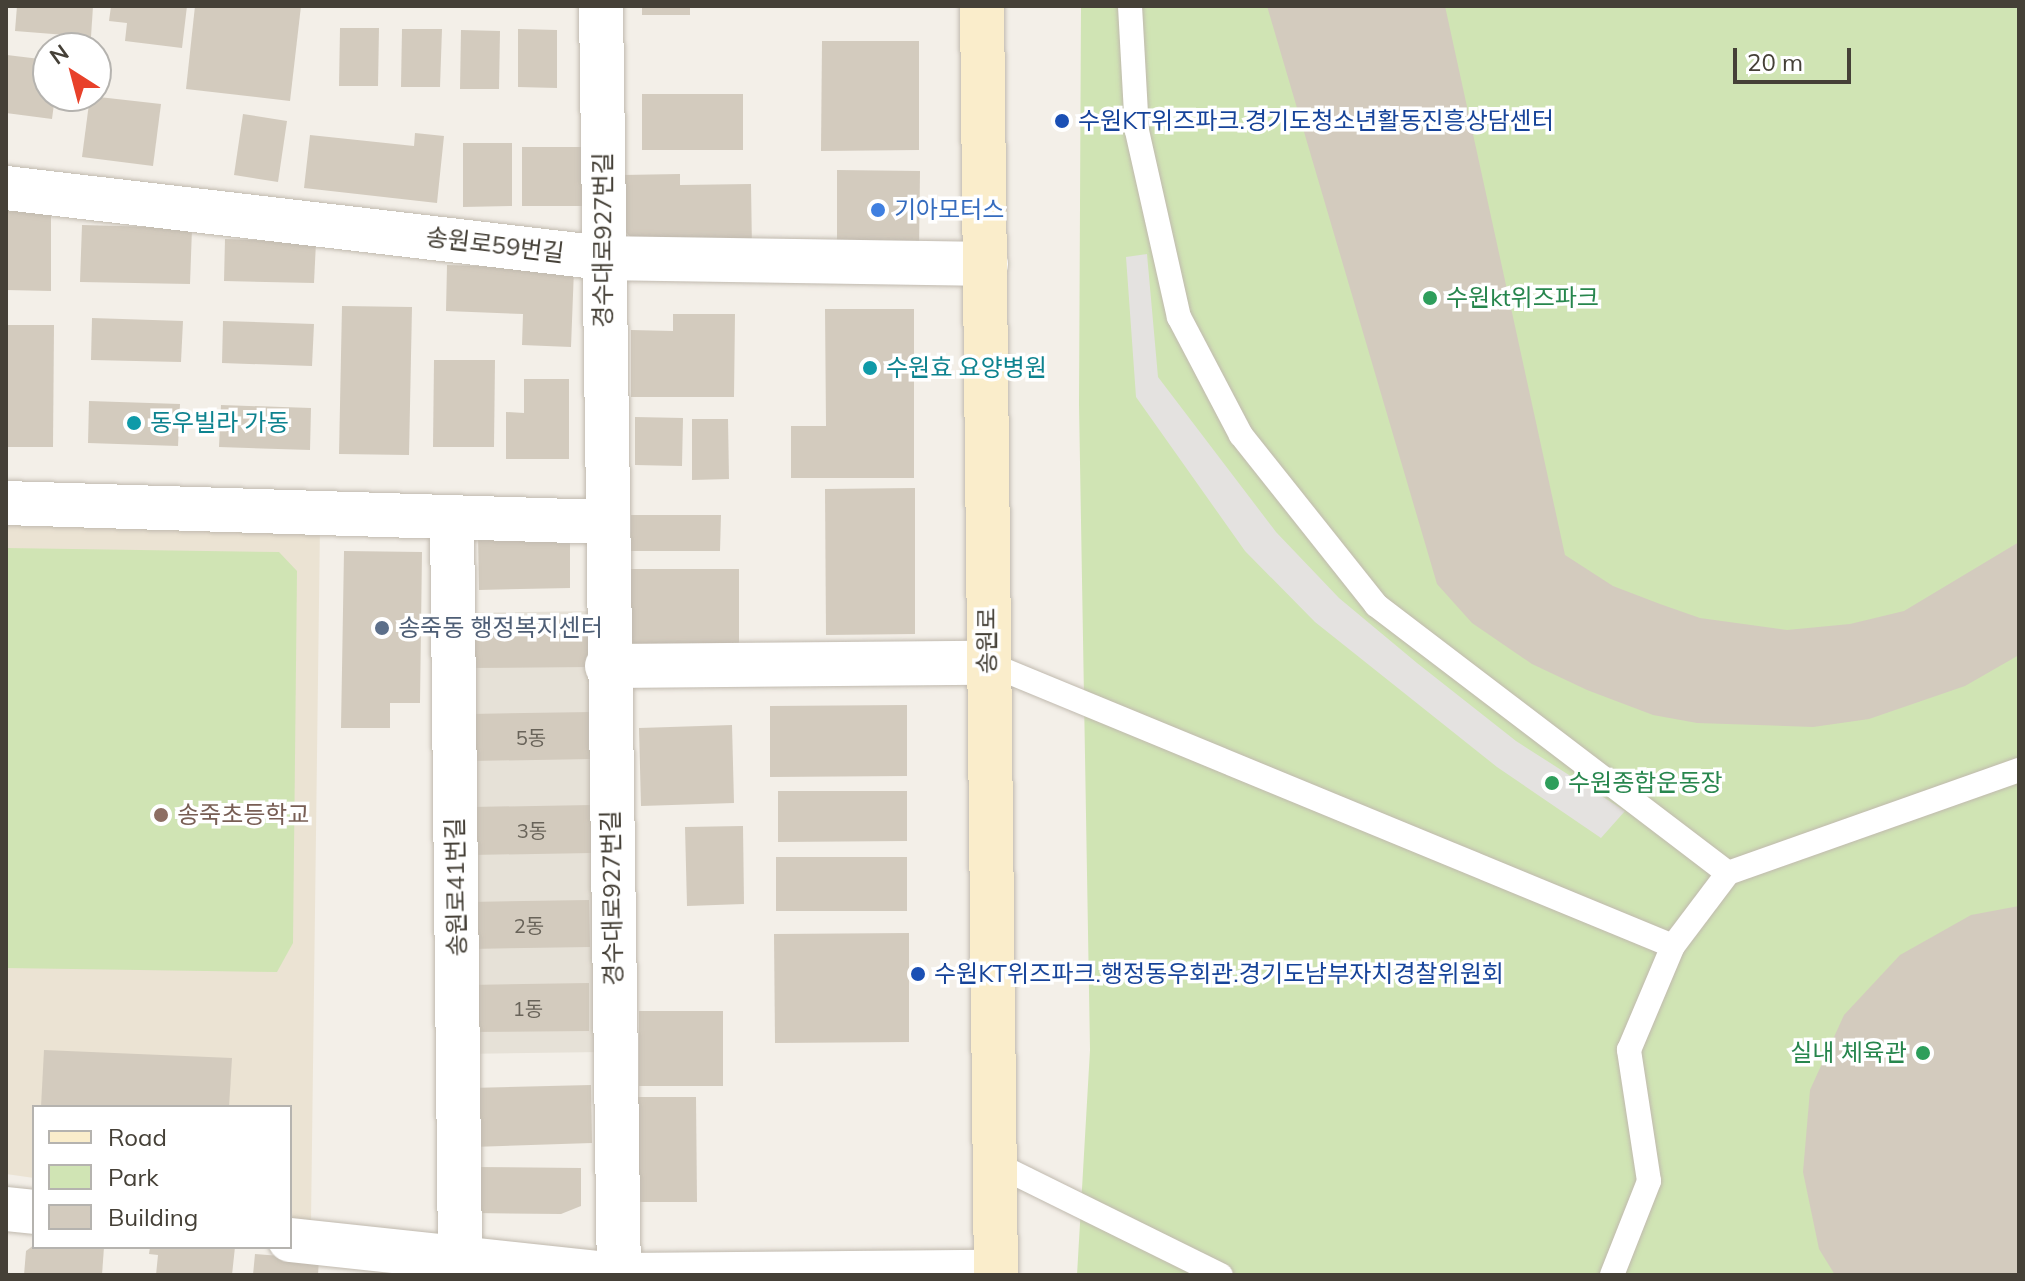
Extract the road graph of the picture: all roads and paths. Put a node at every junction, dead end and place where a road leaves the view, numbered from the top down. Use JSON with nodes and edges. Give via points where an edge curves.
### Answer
{"nodes":[{"id":1,"x":601,"y":6,"type":"edge"},
{"id":2,"x":982,"y":6,"type":"edge"},
{"id":3,"x":1130,"y":6,"type":"edge"},
{"id":4,"x":6,"y":188,"type":"edge"},
{"id":5,"x":604,"y":258,"type":"junction"},
{"id":6,"x":986,"y":264,"type":"junction"},
{"id":7,"x":6,"y":503,"type":"edge"},
{"id":8,"x":452,"y":517,"type":"junction"},
{"id":9,"x":604,"y":522,"type":"junction"},
{"id":10,"x":987,"y":663,"type":"junction"},
{"id":11,"x":607,"y":666,"type":"junction"},
{"id":12,"x":2019,"y":770,"type":"edge"},
{"id":13,"x":1728,"y":873,"type":"junction"},
{"id":14,"x":1673,"y":946,"type":"junction"},
{"id":15,"x":994,"y":1163,"type":"junction"},
{"id":16,"x":6,"y":1209,"type":"edge"},
{"id":17,"x":32,"y":1212,"type":"edge"},
{"id":18,"x":292,"y":1240,"type":"edge"},
{"id":19,"x":460,"y":1258,"type":"junction"},
{"id":20,"x":996,"y":1274,"type":"edge"},
{"id":21,"x":619,"y":1275,"type":"edge"},
{"id":22,"x":1221,"y":1275,"type":"edge"},
{"id":23,"x":1612,"y":1275,"type":"edge"}],
"edges":[{"from":1,"to":5,"type":"street","name":"경수대로927번길"},
{"from":2,"to":6,"type":"main road","name":"송원로"},
{"from":3,"to":13,"type":"lane","via":[[1137,131],[1179,317],[1241,435],[1376,605]]},
{"from":4,"to":5,"type":"street","name":"송원로59번길"},
{"from":5,"to":6,"type":"street","name":"송원로59번길"},
{"from":5,"to":9,"type":"street","name":"경수대로927번길"},
{"from":6,"to":10,"type":"main road","name":"송원로"},
{"from":7,"to":8,"type":"street"},
{"from":8,"to":9,"type":"street"},
{"from":8,"to":19,"type":"street","name":"송원로41번길"},
{"from":9,"to":11,"type":"street","name":"경수대로927번길"},
{"from":10,"to":11,"type":"street"},
{"from":10,"to":14,"type":"lane"},
{"from":10,"to":15,"type":"main road","name":"송원로"},
{"from":11,"to":21,"type":"street","name":"경수대로927번길"},
{"from":12,"to":13,"type":"lane"},
{"from":13,"to":14,"type":"lane"},
{"from":14,"to":23,"type":"lane","via":[[1629,1050],[1649,1181]]},
{"from":15,"to":20,"type":"main road","name":"송원로"},
{"from":15,"to":22,"type":"lane"},
{"from":16,"to":17,"type":"street"},
{"from":18,"to":19,"type":"street"},
{"from":19,"to":21,"type":"street"},
{"from":20,"to":21,"type":"street"}]}
